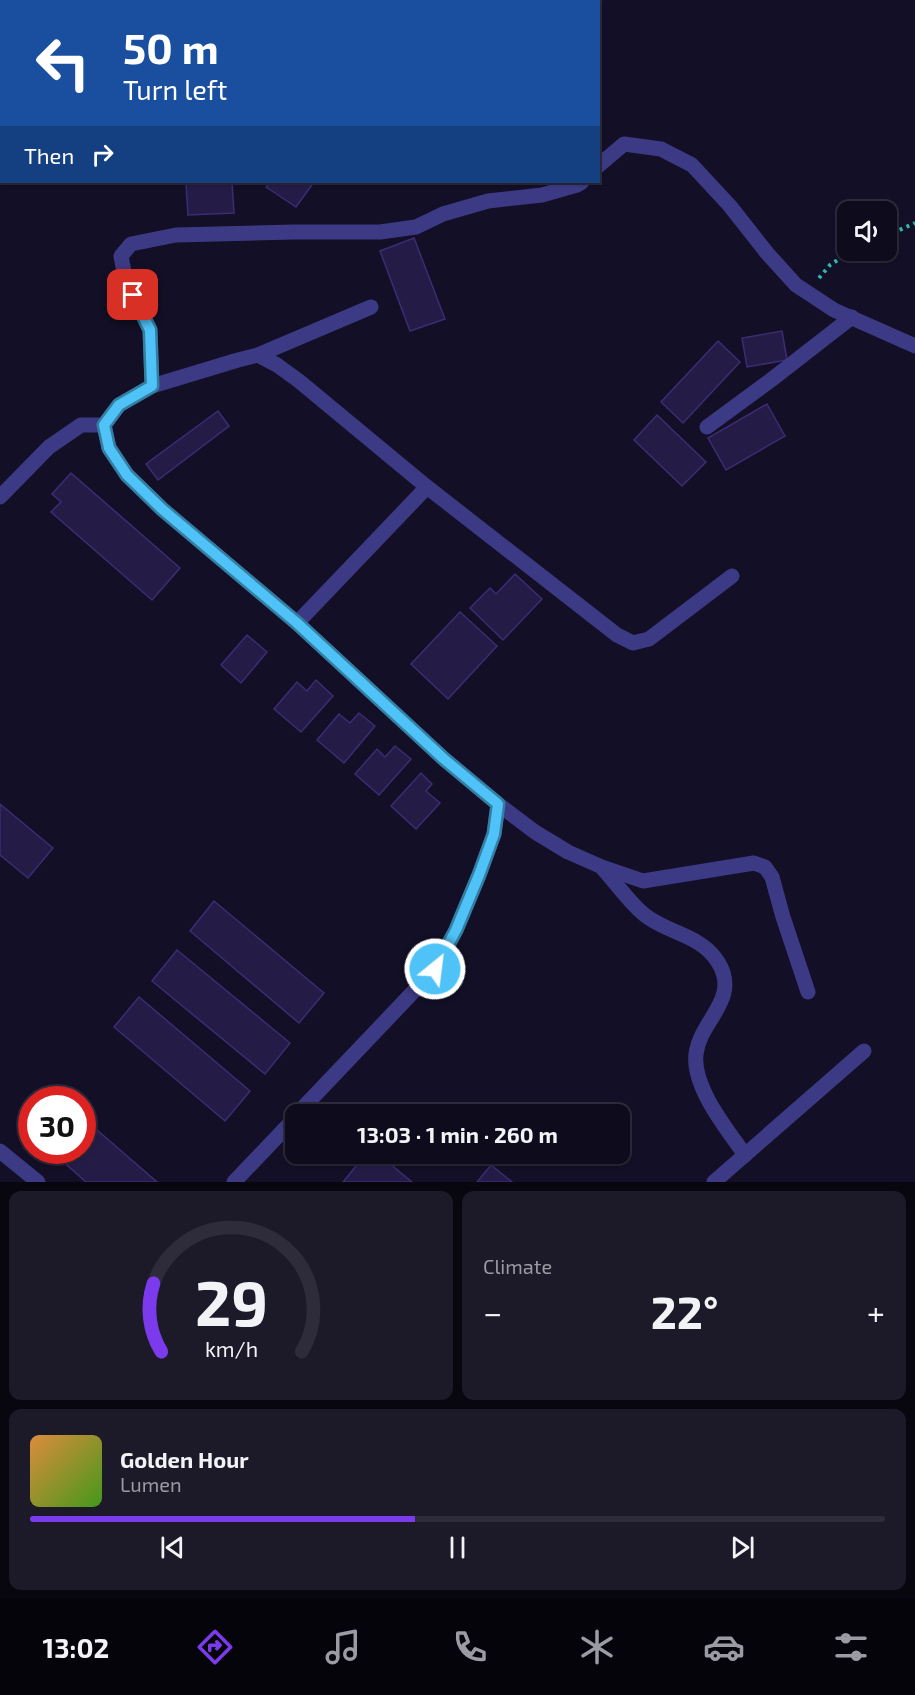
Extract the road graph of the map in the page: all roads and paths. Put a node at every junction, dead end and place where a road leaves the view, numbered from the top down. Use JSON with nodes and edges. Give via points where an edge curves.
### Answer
{"nodes":[{"id":1,"x":600,"y":164,"type":"edge"},
{"id":2,"x":581,"y":183,"type":"edge"},
{"id":3,"x":915,"y":224,"type":"edge"},
{"id":4,"x":897,"y":231,"type":"edge"},
{"id":5,"x":837,"y":260,"type":"edge"},
{"id":6,"x":806,"y":292,"type":"junction"},
{"id":7,"x":371,"y":307,"type":"dead end"},
{"id":8,"x":852,"y":317,"type":"junction"},
{"id":9,"x":915,"y":346,"type":"edge"},
{"id":10,"x":258,"y":355,"type":"junction"},
{"id":11,"x":152,"y":386,"type":"junction"},
{"id":12,"x":104,"y":425,"type":"junction"},
{"id":13,"x":707,"y":427,"type":"dead end"},
{"id":14,"x":427,"y":487,"type":"junction"},
{"id":15,"x":0,"y":497,"type":"edge"},
{"id":16,"x":732,"y":576,"type":"dead end"},
{"id":17,"x":297,"y":623,"type":"junction"},
{"id":18,"x":498,"y":804,"type":"junction"},
{"id":19,"x":602,"y":867,"type":"junction"},
{"id":20,"x":808,"y":992,"type":"dead end"},
{"id":21,"x":864,"y":1051,"type":"dead end"},
{"id":22,"x":307,"y":1104,"type":"edge"},
{"id":23,"x":285,"y":1128,"type":"edge"},
{"id":24,"x":0,"y":1151,"type":"edge"},
{"id":25,"x":745,"y":1155,"type":"junction"},
{"id":26,"x":38,"y":1182,"type":"edge"},
{"id":27,"x":234,"y":1182,"type":"edge"},
{"id":28,"x":714,"y":1182,"type":"edge"}],
"edges":[{"from":1,"to":6,"type":"street","via":[[624,144],[661,148],[692,165]]},
{"from":2,"to":11,"type":"street","via":[[542,195],[488,201],[398,230],[176,235],[131,244],[121,256],[125,277],[150,330]]},
{"from":3,"to":4,"type":"path"},
{"from":5,"to":6,"type":"path"},
{"from":6,"to":8,"type":"street"},
{"from":7,"to":10,"type":"street"},
{"from":8,"to":9,"type":"street"},
{"from":8,"to":13,"type":"street"},
{"from":10,"to":11,"type":"street"},
{"from":10,"to":14,"type":"street","via":[[299,381]]},
{"from":11,"to":12,"type":"street","via":[[119,405]]},
{"from":12,"to":15,"type":"street","via":[[81,424],[49,447]]},
{"from":12,"to":17,"type":"street","via":[[109,448],[127,475]]},
{"from":14,"to":16,"type":"street","via":[[617,635],[633,643],[649,639]]},
{"from":14,"to":17,"type":"street"},
{"from":17,"to":18,"type":"street"},
{"from":18,"to":19,"type":"street","via":[[559,847]]},
{"from":18,"to":22,"type":"street","via":[[494,834],[479,875],[435,969]]},
{"from":19,"to":20,"type":"street","via":[[643,881],[754,863],[765,867],[772,877]]},
{"from":19,"to":25,"type":"street","via":[[644,915],[706,946],[719,963],[725,983],[723,999],[701,1035],[696,1055],[699,1078],[710,1104]]},
{"from":21,"to":25,"type":"street"},
{"from":23,"to":27,"type":"street"},
{"from":24,"to":26,"type":"street"},
{"from":25,"to":28,"type":"street"}]}
